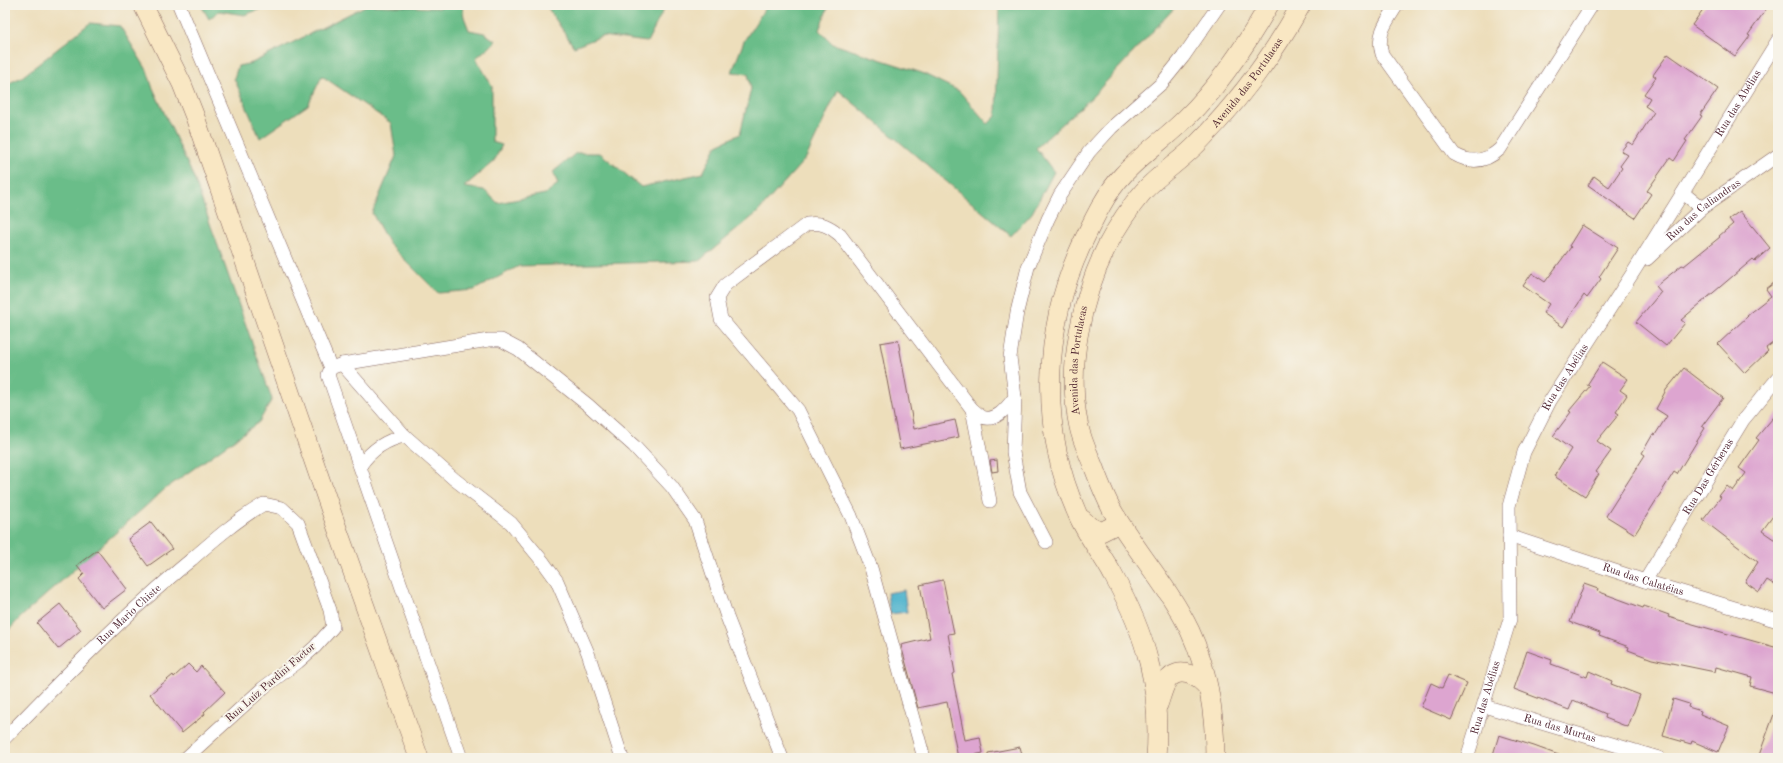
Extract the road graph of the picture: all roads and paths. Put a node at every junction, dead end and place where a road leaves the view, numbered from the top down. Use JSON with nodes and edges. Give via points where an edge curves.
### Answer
{"nodes":[{"id":1,"x":143,"y":5,"type":"edge"},
{"id":2,"x":179,"y":5,"type":"edge"},
{"id":3,"x":1219,"y":5,"type":"edge"},
{"id":4,"x":1269,"y":5,"type":"edge"},
{"id":5,"x":1301,"y":5,"type":"edge"},
{"id":6,"x":1397,"y":5,"type":"edge"},
{"id":7,"x":1592,"y":5,"type":"edge"},
{"id":8,"x":1778,"y":40,"type":"edge"},
{"id":9,"x":1778,"y":155,"type":"edge"},
{"id":10,"x":1683,"y":193,"type":"junction"},
{"id":11,"x":1702,"y":208,"type":"junction"},
{"id":12,"x":1634,"y":271,"type":"junction"},
{"id":13,"x":337,"y":366,"type":"junction"},
{"id":14,"x":1778,"y":378,"type":"edge"},
{"id":15,"x":1016,"y":397,"type":"junction"},
{"id":16,"x":972,"y":409,"type":"junction"},
{"id":17,"x":405,"y":436,"type":"junction"},
{"id":18,"x":360,"y":466,"type":"junction"},
{"id":19,"x":990,"y":501,"type":"dead end"},
{"id":20,"x":264,"y":504,"type":"joint"},
{"id":21,"x":1077,"y":514,"type":"junction"},
{"id":22,"x":1117,"y":518,"type":"junction"},
{"id":23,"x":1508,"y":536,"type":"junction"},
{"id":24,"x":1046,"y":542,"type":"dead end"},
{"id":25,"x":1645,"y":580,"type":"junction"},
{"id":26,"x":1778,"y":621,"type":"edge"},
{"id":27,"x":1208,"y":688,"type":"junction"},
{"id":28,"x":1157,"y":706,"type":"junction"},
{"id":29,"x":1484,"y":706,"type":"junction"},
{"id":30,"x":5,"y":738,"type":"edge"},
{"id":31,"x":186,"y":758,"type":"edge"},
{"id":32,"x":420,"y":758,"type":"edge"},
{"id":33,"x":461,"y":758,"type":"edge"},
{"id":34,"x":622,"y":758,"type":"edge"},
{"id":35,"x":782,"y":758,"type":"edge"},
{"id":36,"x":924,"y":758,"type":"edge"},
{"id":37,"x":1156,"y":758,"type":"edge"},
{"id":38,"x":1215,"y":758,"type":"edge"},
{"id":39,"x":1468,"y":758,"type":"edge"},
{"id":40,"x":1658,"y":758,"type":"edge"}],
"edges":[{"from":1,"to":32,"type":"street","via":[[176,71],[195,117],[328,503]]},
{"from":2,"to":13,"type":"street"},
{"from":3,"to":15,"type":"street","via":[[1162,83],[1111,128],[1089,152],[1054,207],[1030,261],[1017,312],[1010,357]]},
{"from":4,"to":21,"type":"street","via":[[1247,41],[1187,118],[1122,176],[1093,222],[1071,272],[1055,332],[1050,394],[1054,443],[1068,493]]},
{"from":5,"to":22,"type":"street","name":"Avenida das Portulacas","via":[[1278,43],[1240,96],[1196,145],[1144,191],[1130,208],[1108,246],[1091,285],[1077,348],[1075,374],[1079,428],[1105,497]]},
{"from":6,"to":7,"type":"street","via":[[1381,30],[1379,41],[1382,54],[1454,154],[1475,161],[1489,158],[1500,149]]},
{"from":8,"to":10,"type":"street","name":"Rua das Abélias"},
{"from":9,"to":11,"type":"street","name":"Rua das Caliandras"},
{"from":10,"to":11,"type":"street"},
{"from":10,"to":12,"type":"street","name":"Rua das Abélias"},
{"from":11,"to":12,"type":"street","name":"Rua das Caliandras"},
{"from":12,"to":23,"type":"street","name":"Rua das Abélias","via":[[1550,401],[1524,452],[1509,506]]},
{"from":13,"to":17,"type":"street"},
{"from":13,"to":18,"type":"street","via":[[328,375]]},
{"from":13,"to":35,"type":"street","via":[[501,340],[518,349],[588,405],[634,446],[672,487],[695,520],[727,617]]},
{"from":14,"to":25,"type":"street","name":"Rua Das Gérberas","via":[[1743,420]]},
{"from":15,"to":16,"type":"street","via":[[1004,411],[994,417],[983,417]]},
{"from":15,"to":24,"type":"street","via":[[1013,452],[1020,492]]},
{"from":16,"to":19,"type":"street"},
{"from":16,"to":36,"type":"street","via":[[840,235],[826,224],[807,224],[725,286],[717,298],[720,319],[798,410],[852,516],[871,568]]},
{"from":17,"to":18,"type":"street","via":[[381,445]]},
{"from":17,"to":34,"type":"street","via":[[454,479],[511,523],[557,581],[588,654]]},
{"from":18,"to":33,"type":"street"},
{"from":20,"to":30,"type":"street","name":"Rua Mario Chiste","via":[[245,515],[152,592],[83,657]]},
{"from":20,"to":31,"type":"street","name":"Rua Luiz Pardini Factor","via":[[282,508],[298,523],[330,610],[333,627],[315,647],[263,688]]},
{"from":21,"to":22,"type":"street","via":[[1089,526],[1101,532],[1113,526]]},
{"from":21,"to":28,"type":"street","via":[[1112,572],[1133,614],[1151,668]]},
{"from":22,"to":27,"type":"street","name":"Avenida das Portulacas","via":[[1178,607],[1200,656]]},
{"from":23,"to":25,"type":"street","name":"Rua das Calatéias"},
{"from":23,"to":29,"type":"street","name":"Rua das Abélias","via":[[1510,619]]},
{"from":25,"to":26,"type":"street","name":"Rua das Calatéias"},
{"from":27,"to":28,"type":"street","via":[[1193,675],[1175,674],[1167,682]]},
{"from":27,"to":38,"type":"street","name":"Avenida das Portulacas"},
{"from":28,"to":37,"type":"street"},
{"from":29,"to":39,"type":"street","name":"Rua das Abélias"},
{"from":29,"to":40,"type":"street","name":"Rua das Murtas"}]}
